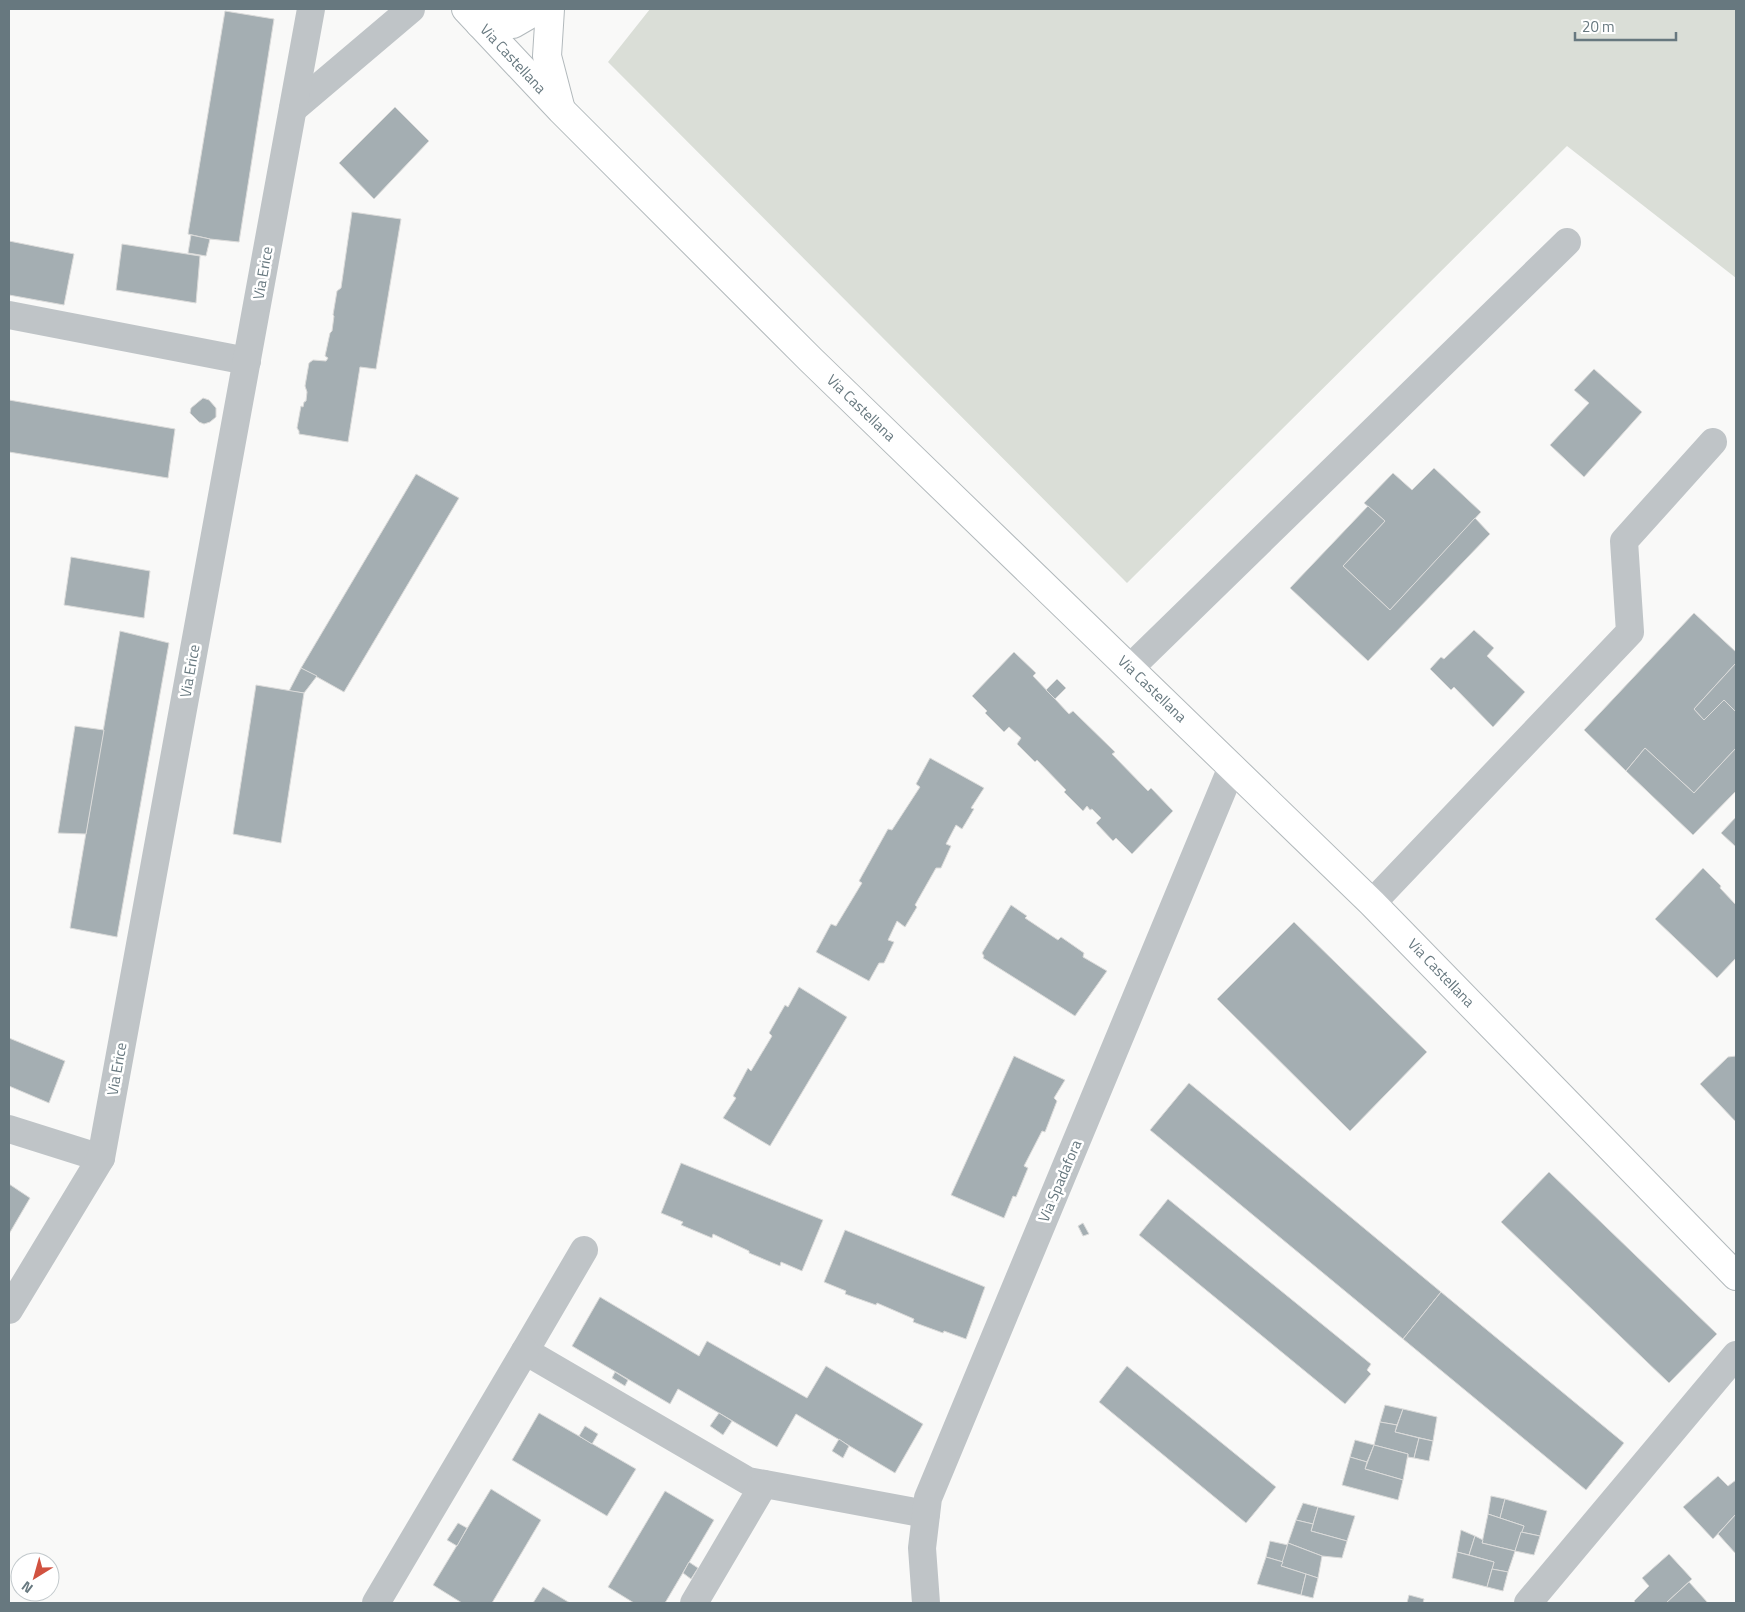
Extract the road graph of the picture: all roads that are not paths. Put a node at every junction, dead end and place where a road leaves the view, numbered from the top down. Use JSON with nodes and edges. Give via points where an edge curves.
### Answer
{"nodes":[{"id":1,"x":311,"y":9,"type":"edge"},
{"id":2,"x":411,"y":9,"type":"edge"},
{"id":3,"x":536,"y":9,"type":"edge"},
{"id":4,"x":550,"y":9,"type":"edge"},
{"id":5,"x":473,"y":16,"type":"edge"},
{"id":6,"x":293,"y":109,"type":"junction"},
{"id":7,"x":561,"y":110,"type":"junction"},
{"id":8,"x":1567,"y":242,"type":"dead end"},
{"id":9,"x":9,"y":314,"type":"edge"},
{"id":10,"x":247,"y":361,"type":"junction"},
{"id":11,"x":1713,"y":442,"type":"dead end"},
{"id":12,"x":1130,"y":668,"type":"junction"},
{"id":13,"x":1232,"y":766,"type":"junction"},
{"id":14,"x":1372,"y":903,"type":"junction"},
{"id":15,"x":9,"y":1130,"type":"edge"},
{"id":16,"x":101,"y":1158,"type":"junction"},
{"id":17,"x":584,"y":1250,"type":"dead end"},
{"id":18,"x":1736,"y":1276,"type":"edge"},
{"id":19,"x":9,"y":1310,"type":"edge"},
{"id":20,"x":525,"y":1351,"type":"junction"},
{"id":21,"x":1736,"y":1355,"type":"edge"},
{"id":22,"x":764,"y":1484,"type":"junction"},
{"id":23,"x":926,"y":1514,"type":"junction"},
{"id":24,"x":383,"y":1601,"type":"edge"},
{"id":25,"x":694,"y":1603,"type":"edge"},
{"id":26,"x":926,"y":1603,"type":"edge"},
{"id":27,"x":1528,"y":1603,"type":"edge"}],
"edges":[{"from":1,"to":6,"type":"street","name":"Via Erice"},
{"from":2,"to":6,"type":"street"},
{"from":3,"to":5,"type":"main road","via":[[513,24]]},
{"from":4,"to":7,"type":"main road","name":"Via Castellana","via":[[547,56]]},
{"from":5,"to":7,"type":"main road","name":"Via Castellana"},
{"from":6,"to":10,"type":"street","name":"Via Erice"},
{"from":7,"to":12,"type":"main road","name":"Via Castellana","via":[[811,360]]},
{"from":8,"to":12,"type":"street"},
{"from":9,"to":10,"type":"street"},
{"from":10,"to":16,"type":"street","name":"Via Erice"},
{"from":11,"to":14,"type":"street","via":[[1624,541],[1630,632]]},
{"from":12,"to":13,"type":"main road","name":"Via Castellana"},
{"from":13,"to":14,"type":"main road","name":"Via Castellana"},
{"from":13,"to":23,"type":"street","name":"Via Spadafora","via":[[928,1498]]},
{"from":14,"to":18,"type":"main road","name":"Via Castellana"},
{"from":15,"to":16,"type":"street"},
{"from":16,"to":19,"type":"street","name":"Via Erice"},
{"from":17,"to":20,"type":"street"},
{"from":20,"to":22,"type":"street","via":[[748,1481]]},
{"from":20,"to":24,"type":"street"},
{"from":21,"to":27,"type":"street"},
{"from":22,"to":23,"type":"street"},
{"from":22,"to":25,"type":"street"},
{"from":23,"to":26,"type":"street","name":"Via Spadafora","via":[[922,1548]]}]}
